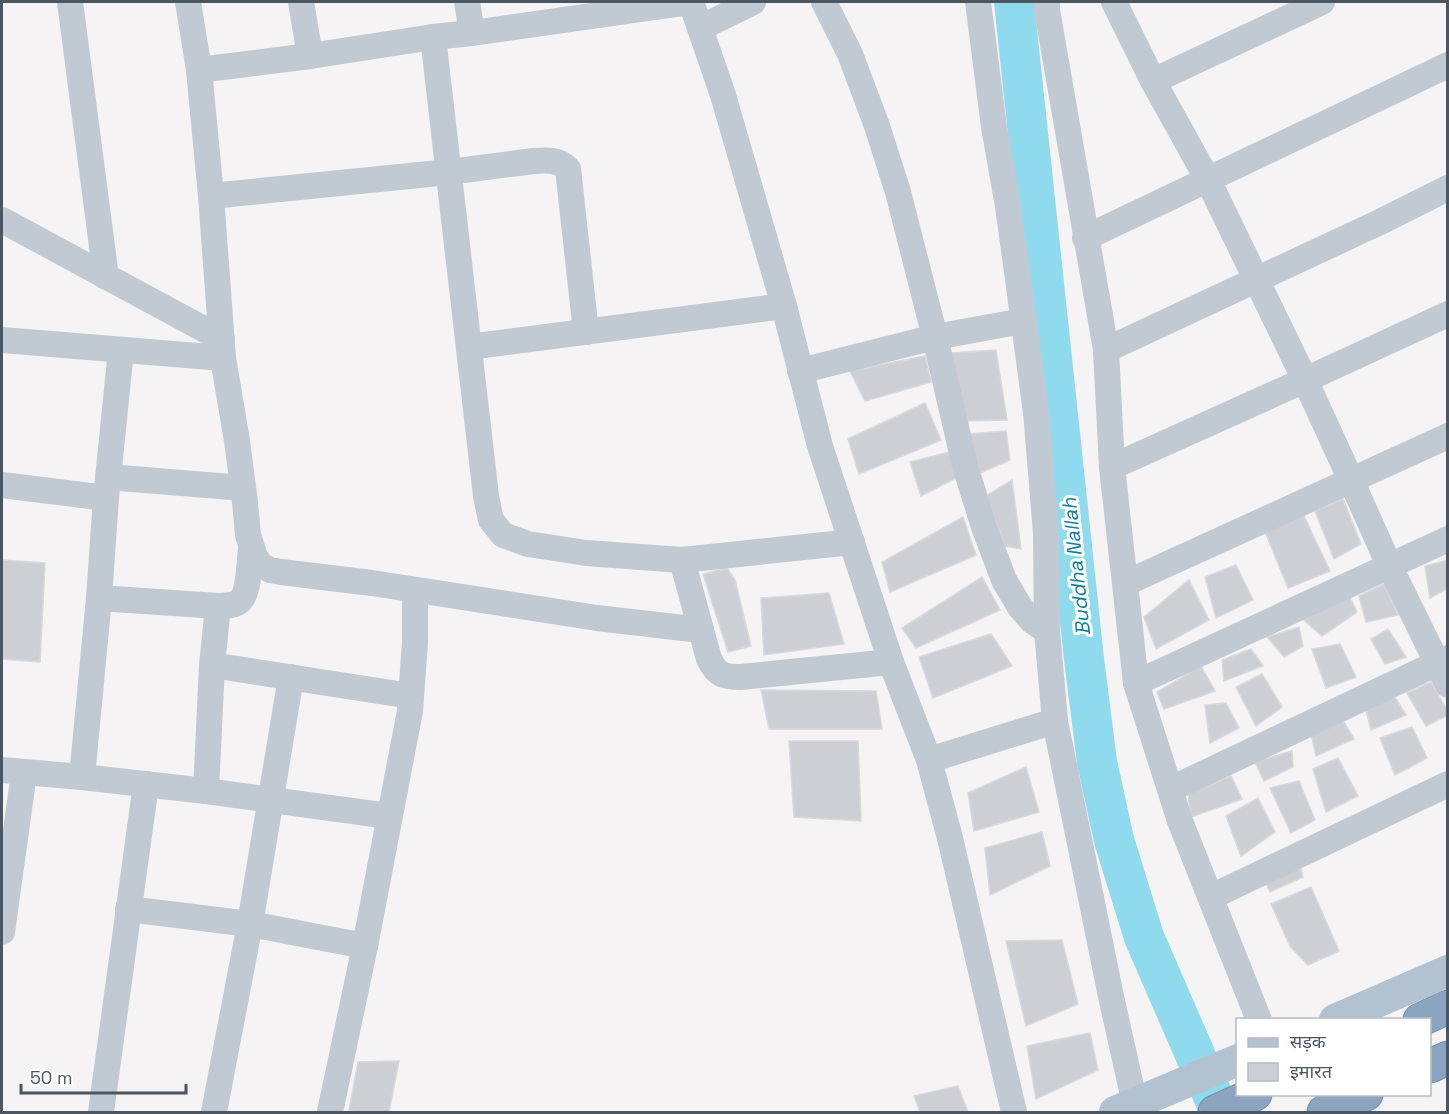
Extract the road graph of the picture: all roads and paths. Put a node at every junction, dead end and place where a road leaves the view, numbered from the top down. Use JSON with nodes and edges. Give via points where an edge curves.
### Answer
{"nodes":[{"id":1,"x":70,"y":2,"type":"edge"},
{"id":2,"x":188,"y":2,"type":"edge"},
{"id":3,"x":301,"y":2,"type":"edge"},
{"id":4,"x":468,"y":2,"type":"edge"},
{"id":5,"x":691,"y":2,"type":"edge"},
{"id":6,"x":753,"y":2,"type":"edge"},
{"id":7,"x":824,"y":2,"type":"edge"},
{"id":8,"x":978,"y":2,"type":"edge"},
{"id":9,"x":1047,"y":2,"type":"edge"},
{"id":10,"x":1113,"y":2,"type":"edge"},
{"id":11,"x":1322,"y":2,"type":"edge"},
{"id":12,"x":700,"y":28,"type":"junction"},
{"id":13,"x":472,"y":33,"type":"junction"},
{"id":14,"x":433,"y":37,"type":"junction"},
{"id":15,"x":310,"y":56,"type":"junction"},
{"id":16,"x":1448,"y":64,"type":"edge"},
{"id":17,"x":199,"y":70,"type":"junction"},
{"id":18,"x":1153,"y":81,"type":"junction"},
{"id":19,"x":449,"y":172,"type":"junction"},
{"id":20,"x":1208,"y":180,"type":"junction"},
{"id":21,"x":1448,"y":188,"type":"edge"},
{"id":22,"x":211,"y":196,"type":"junction"},
{"id":23,"x":2,"y":220,"type":"edge"},
{"id":24,"x":1085,"y":238,"type":"junction"},
{"id":25,"x":106,"y":278,"type":"junction"},
{"id":26,"x":1255,"y":279,"type":"junction"},
{"id":27,"x":784,"y":306,"type":"junction"},
{"id":28,"x":1448,"y":314,"type":"edge"},
{"id":29,"x":1023,"y":321,"type":"junction"},
{"id":30,"x":586,"y":332,"type":"junction"},
{"id":31,"x":935,"y":337,"type":"junction"},
{"id":32,"x":2,"y":340,"type":"edge"},
{"id":33,"x":469,"y":347,"type":"junction"},
{"id":34,"x":222,"y":348,"type":"junction"},
{"id":35,"x":121,"y":350,"type":"junction"},
{"id":36,"x":1106,"y":350,"type":"junction"},
{"id":37,"x":800,"y":371,"type":"junction"},
{"id":38,"x":1305,"y":380,"type":"junction"},
{"id":39,"x":1448,"y":436,"type":"edge"},
{"id":40,"x":1112,"y":467,"type":"junction"},
{"id":41,"x":1351,"y":480,"type":"junction"},
{"id":42,"x":2,"y":485,"type":"edge"},
{"id":43,"x":107,"y":487,"type":"junction"},
{"id":44,"x":243,"y":488,"type":"junction"},
{"id":45,"x":1448,"y":539,"type":"edge"},
{"id":46,"x":852,"y":542,"type":"junction"},
{"id":47,"x":251,"y":549,"type":"junction"},
{"id":48,"x":682,"y":560,"type":"junction"},
{"id":49,"x":1389,"y":566,"type":"junction"},
{"id":50,"x":1126,"y":583,"type":"junction"},
{"id":51,"x":415,"y":590,"type":"junction"},
{"id":52,"x":99,"y":598,"type":"junction"},
{"id":53,"x":218,"y":606,"type":"junction"},
{"id":54,"x":701,"y":630,"type":"junction"},
{"id":55,"x":1047,"y":631,"type":"junction"},
{"id":56,"x":891,"y":662,"type":"junction"},
{"id":57,"x":213,"y":664,"type":"junction"},
{"id":58,"x":1444,"y":669,"type":"edge"},
{"id":59,"x":291,"y":677,"type":"junction"},
{"id":60,"x":1137,"y":682,"type":"junction"},
{"id":61,"x":411,"y":696,"type":"junction"},
{"id":62,"x":1055,"y":722,"type":"junction"},
{"id":63,"x":929,"y":760,"type":"junction"},
{"id":64,"x":13,"y":772,"type":"edge"},
{"id":65,"x":81,"y":777,"type":"junction"},
{"id":66,"x":146,"y":784,"type":"junction"},
{"id":67,"x":1448,"y":784,"type":"edge"},
{"id":68,"x":1170,"y":789,"type":"junction"},
{"id":69,"x":206,"y":791,"type":"junction"},
{"id":70,"x":271,"y":800,"type":"junction"},
{"id":71,"x":389,"y":816,"type":"junction"},
{"id":72,"x":1211,"y":897,"type":"junction"},
{"id":73,"x":128,"y":909,"type":"junction"},
{"id":74,"x":250,"y":924,"type":"junction"},
{"id":75,"x":2,"y":932,"type":"edge"},
{"id":76,"x":365,"y":946,"type":"junction"},
{"id":77,"x":1448,"y":971,"type":"edge"},
{"id":78,"x":1448,"y":1007,"type":"edge"},
{"id":79,"x":1258,"y":1018,"type":"edge"},
{"id":80,"x":1340,"y":1018,"type":"edge"},
{"id":81,"x":1424,"y":1018,"type":"edge"},
{"id":82,"x":1448,"y":1058,"type":"edge"},
{"id":83,"x":1236,"y":1061,"type":"edge"},
{"id":84,"x":1431,"y":1066,"type":"edge"},
{"id":85,"x":1253,"y":1096,"type":"edge"},
{"id":86,"x":1364,"y":1096,"type":"edge"},
{"id":87,"x":1134,"y":1105,"type":"edge"},
{"id":88,"x":101,"y":1113,"type":"edge"},
{"id":89,"x":214,"y":1113,"type":"edge"},
{"id":90,"x":330,"y":1113,"type":"edge"},
{"id":91,"x":1014,"y":1113,"type":"edge"},
{"id":92,"x":1215,"y":1113,"type":"edge"},
{"id":93,"x":1324,"y":1113,"type":"edge"}],
"edges":[{"from":1,"to":25,"type":"street"},
{"from":2,"to":17,"type":"street"},
{"from":3,"to":15,"type":"street"},
{"from":4,"to":13,"type":"street"},
{"from":5,"to":12,"type":"street"},
{"from":5,"to":13,"type":"street"},
{"from":6,"to":12,"type":"street"},
{"from":7,"to":31,"type":"street","via":[[850,54],[880,137]]},
{"from":8,"to":29,"type":"street"},
{"from":9,"to":24,"type":"street"},
{"from":10,"to":18,"type":"street"},
{"from":11,"to":18,"type":"street"},
{"from":12,"to":27,"type":"street"},
{"from":13,"to":14,"type":"street"},
{"from":14,"to":15,"type":"street"},
{"from":14,"to":19,"type":"street"},
{"from":15,"to":17,"type":"street"},
{"from":16,"to":20,"type":"street"},
{"from":17,"to":22,"type":"street"},
{"from":18,"to":20,"type":"street"},
{"from":19,"to":22,"type":"street"},
{"from":19,"to":30,"type":"street","via":[[546,160],[564,164],[568,169]]},
{"from":19,"to":33,"type":"street"},
{"from":20,"to":24,"type":"street"},
{"from":20,"to":26,"type":"street"},
{"from":21,"to":26,"type":"street"},
{"from":22,"to":34,"type":"street"},
{"from":23,"to":25,"type":"street"},
{"from":24,"to":36,"type":"street"},
{"from":25,"to":34,"type":"street"},
{"from":26,"to":36,"type":"street"},
{"from":26,"to":38,"type":"street"},
{"from":27,"to":30,"type":"street"},
{"from":27,"to":37,"type":"street"},
{"from":28,"to":38,"type":"street"},
{"from":29,"to":31,"type":"street"},
{"from":29,"to":55,"type":"street","via":[[1036,412],[1046,533]]},
{"from":30,"to":33,"type":"street"},
{"from":31,"to":37,"type":"street"},
{"from":31,"to":55,"type":"street","via":[[964,466],[1004,580],[1020,607]]},
{"from":32,"to":35,"type":"street"},
{"from":33,"to":48,"type":"street","via":[[486,496],[491,520],[503,535],[528,544],[586,553]]},
{"from":34,"to":35,"type":"street"},
{"from":34,"to":44,"type":"street"},
{"from":35,"to":43,"type":"street"},
{"from":36,"to":40,"type":"street"},
{"from":37,"to":46,"type":"street"},
{"from":38,"to":40,"type":"street"},
{"from":38,"to":41,"type":"street"},
{"from":39,"to":41,"type":"street"},
{"from":40,"to":50,"type":"street"},
{"from":41,"to":49,"type":"street"},
{"from":41,"to":50,"type":"street"},
{"from":42,"to":43,"type":"street"},
{"from":43,"to":44,"type":"street"},
{"from":43,"to":52,"type":"street"},
{"from":44,"to":47,"type":"street"},
{"from":45,"to":49,"type":"street"},
{"from":46,"to":48,"type":"street"},
{"from":46,"to":56,"type":"street"},
{"from":47,"to":51,"type":"street","via":[[261,565],[270,570]]},
{"from":47,"to":53,"type":"street","via":[[244,597],[239,603]]},
{"from":48,"to":54,"type":"street"},
{"from":49,"to":58,"type":"street"},
{"from":49,"to":60,"type":"street"},
{"from":50,"to":60,"type":"street"},
{"from":51,"to":54,"type":"street"},
{"from":51,"to":61,"type":"street"},
{"from":52,"to":53,"type":"street"},
{"from":52,"to":65,"type":"street"},
{"from":53,"to":57,"type":"street"},
{"from":54,"to":56,"type":"street","via":[[715,670],[731,677]]},
{"from":55,"to":62,"type":"street"},
{"from":56,"to":63,"type":"street"},
{"from":57,"to":59,"type":"street"},
{"from":57,"to":69,"type":"street"},
{"from":58,"to":68,"type":"street"},
{"from":59,"to":61,"type":"street"},
{"from":59,"to":70,"type":"street"},
{"from":60,"to":68,"type":"street"},
{"from":61,"to":71,"type":"street"},
{"from":62,"to":63,"type":"street"},
{"from":62,"to":87,"type":"street"},
{"from":63,"to":91,"type":"street"},
{"from":64,"to":65,"type":"street"},
{"from":64,"to":75,"type":"street"},
{"from":65,"to":66,"type":"street"},
{"from":66,"to":69,"type":"street"},
{"from":66,"to":73,"type":"street"},
{"from":67,"to":72,"type":"street"},
{"from":68,"to":72,"type":"street"},
{"from":69,"to":70,"type":"street"},
{"from":70,"to":71,"type":"street"},
{"from":70,"to":74,"type":"street"},
{"from":71,"to":76,"type":"street"},
{"from":72,"to":79,"type":"street"},
{"from":73,"to":74,"type":"street"},
{"from":73,"to":88,"type":"street"},
{"from":74,"to":76,"type":"street"},
{"from":74,"to":89,"type":"street"},
{"from":76,"to":90,"type":"street"},
{"from":77,"to":80,"type":"main road"},
{"from":78,"to":81,"type":"highway"},
{"from":82,"to":84,"type":"highway"},
{"from":83,"to":87,"type":"main road"},
{"from":85,"to":92,"type":"highway"},
{"from":86,"to":93,"type":"highway"}]}
